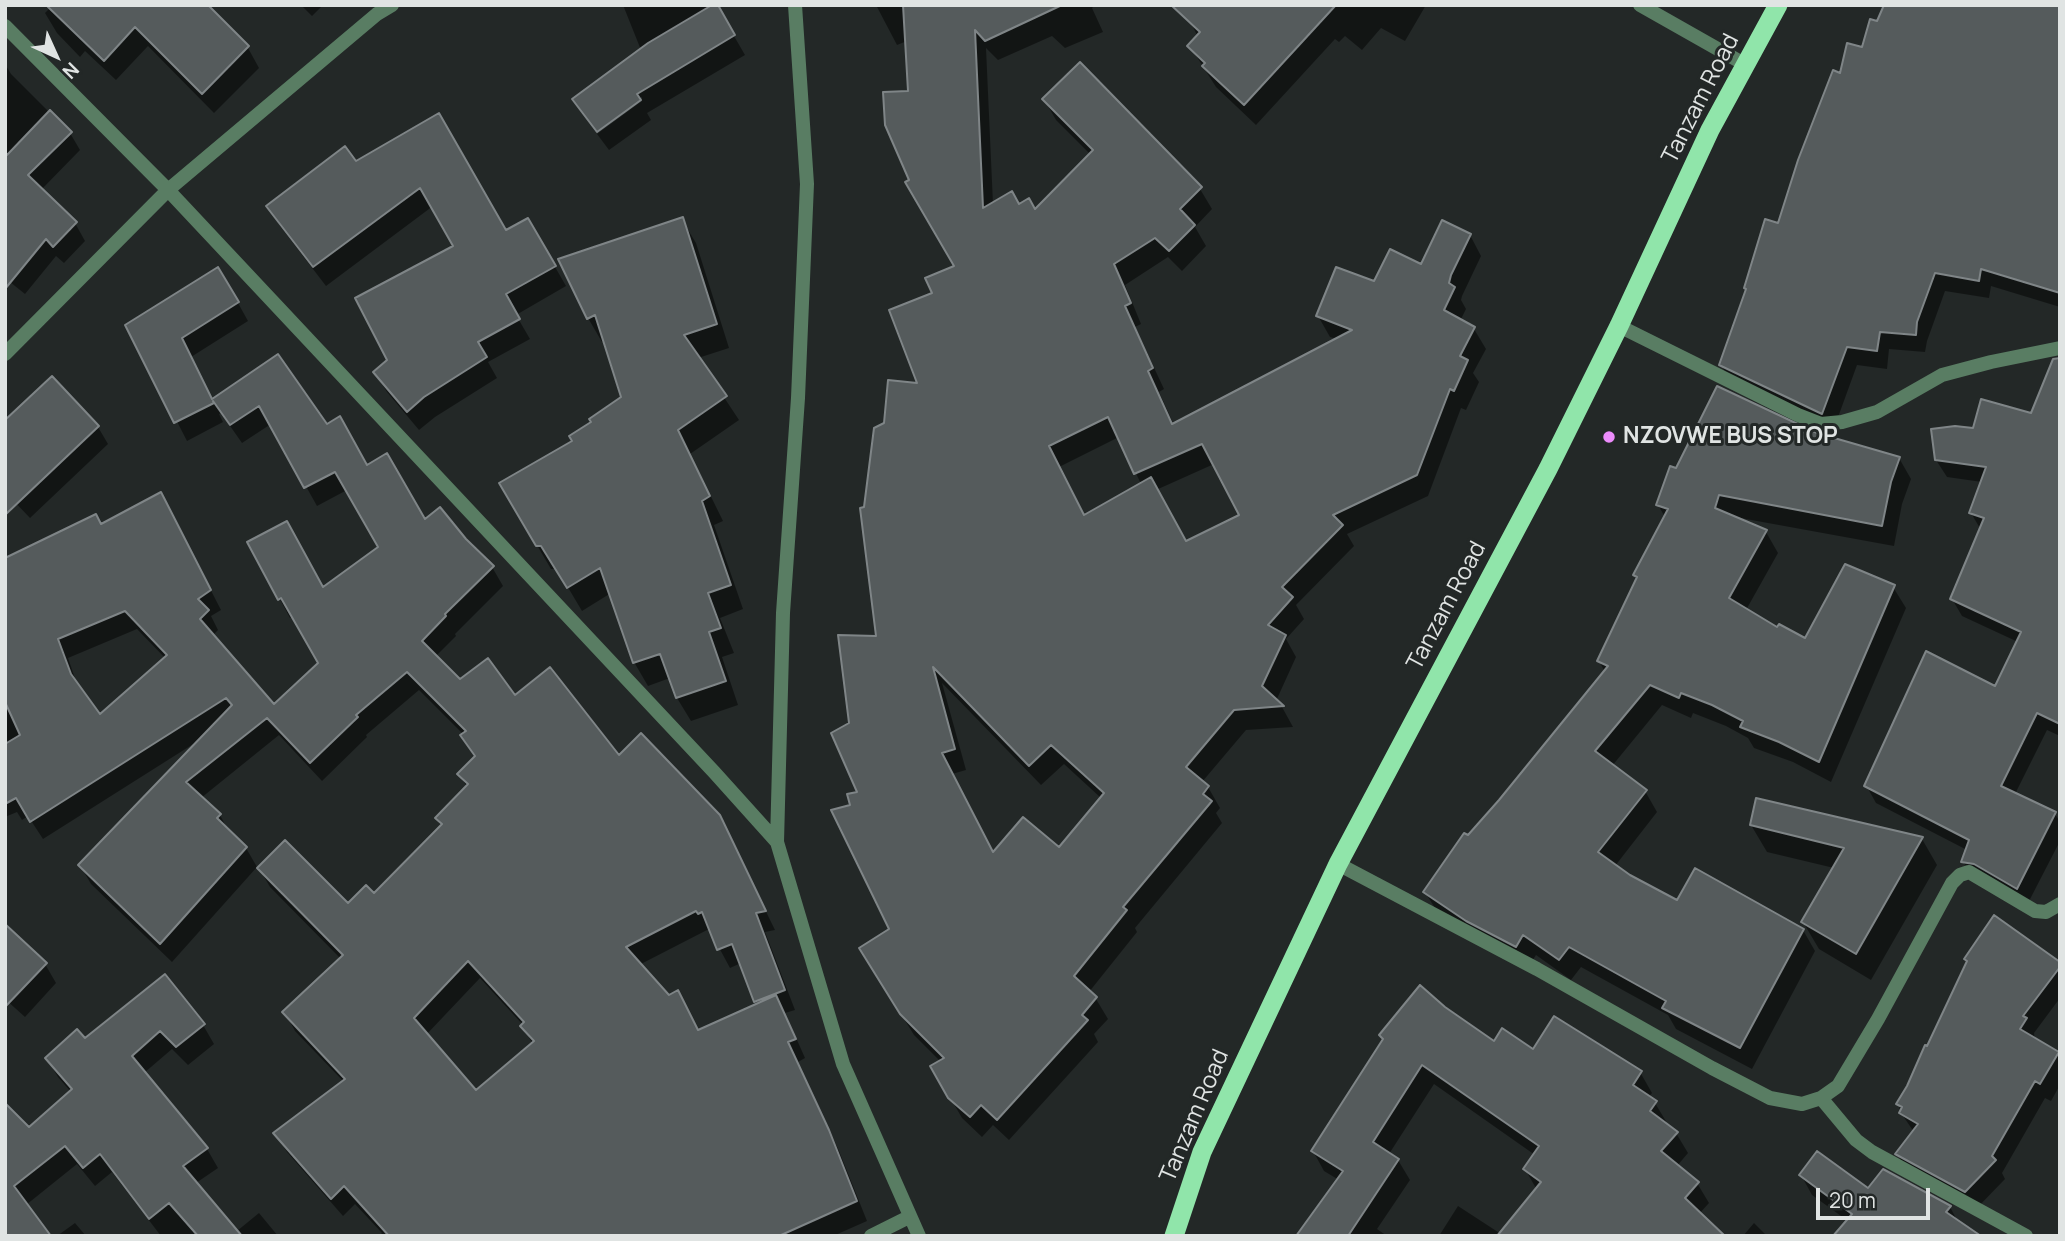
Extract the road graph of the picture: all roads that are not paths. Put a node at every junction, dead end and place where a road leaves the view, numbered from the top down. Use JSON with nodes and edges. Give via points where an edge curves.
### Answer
{"nodes":[{"id":1,"x":391,"y":5,"type":"edge"},
{"id":2,"x":795,"y":5,"type":"edge"},
{"id":3,"x":1640,"y":5,"type":"edge"},
{"id":4,"x":1778,"y":5,"type":"edge"},
{"id":5,"x":5,"y":26,"type":"edge"},
{"id":6,"x":1746,"y":65,"type":"junction"},
{"id":7,"x":168,"y":190,"type":"junction"},
{"id":8,"x":1619,"y":326,"type":"junction"},
{"id":9,"x":2060,"y":348,"type":"edge"},
{"id":10,"x":5,"y":354,"type":"edge"},
{"id":11,"x":777,"y":842,"type":"junction"},
{"id":12,"x":1338,"y":864,"type":"junction"},
{"id":13,"x":2060,"y":904,"type":"edge"},
{"id":14,"x":1821,"y":1098,"type":"junction"},
{"id":15,"x":909,"y":1217,"type":"junction"},
{"id":16,"x":871,"y":1236,"type":"edge"},
{"id":17,"x":919,"y":1236,"type":"edge"},
{"id":18,"x":1174,"y":1236,"type":"edge"},
{"id":19,"x":2026,"y":1236,"type":"edge"}],
"edges":[{"from":1,"to":7,"type":"street"},
{"from":2,"to":11,"type":"street","via":[[807,184],[783,613]]},
{"from":3,"to":6,"type":"street"},
{"from":4,"to":6,"type":"highway","name":"Tanzam Road"},
{"from":5,"to":7,"type":"street"},
{"from":6,"to":8,"type":"highway","name":"Tanzam Road","via":[[1710,130]]},
{"from":7,"to":10,"type":"street"},
{"from":7,"to":11,"type":"street"},
{"from":8,"to":9,"type":"street","via":[[1821,424],[1877,412],[1942,375]]},
{"from":8,"to":12,"type":"highway","name":"Tanzam Road"},
{"from":11,"to":15,"type":"street","via":[[843,1064]]},
{"from":12,"to":14,"type":"street","via":[[1770,1098],[1802,1104]]},
{"from":12,"to":18,"type":"highway","name":"Tanzam Road","via":[[1202,1152]]},
{"from":13,"to":14,"type":"street","via":[[2046,912],[2035,911],[1969,872],[1960,875],[1849,1070],[1838,1086]]},
{"from":14,"to":19,"type":"street","via":[[1872,1152]]},
{"from":15,"to":16,"type":"street"},
{"from":15,"to":17,"type":"street"}]}
